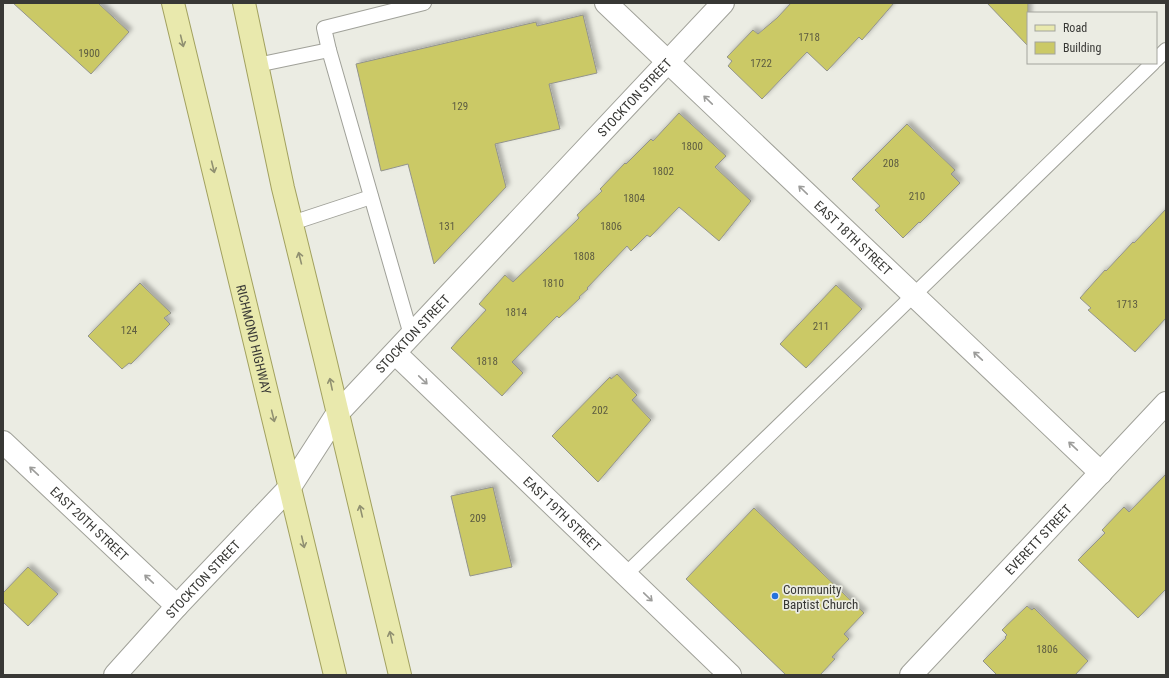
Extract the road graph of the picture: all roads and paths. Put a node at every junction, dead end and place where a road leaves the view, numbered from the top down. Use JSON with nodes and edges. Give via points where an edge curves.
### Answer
{"nodes":[{"id":1,"x":173,"y":3,"type":"edge"},
{"id":2,"x":244,"y":3,"type":"edge"},
{"id":3,"x":424,"y":3,"type":"edge"},
{"id":4,"x":606,"y":3,"type":"edge"},
{"id":5,"x":723,"y":3,"type":"edge"},
{"id":6,"x":329,"y":50,"type":"junction"},
{"id":7,"x":1166,"y":50,"type":"edge"},
{"id":8,"x":1157,"y":59,"type":"edge"},
{"id":9,"x":668,"y":62,"type":"junction"},
{"id":10,"x":1152,"y":64,"type":"edge"},
{"id":11,"x":257,"y":65,"type":"junction"},
{"id":12,"x":371,"y":197,"type":"junction"},
{"id":13,"x":292,"y":223,"type":"junction"},
{"id":14,"x":914,"y":296,"type":"junction"},
{"id":15,"x":411,"y":335,"type":"junction"},
{"id":16,"x":395,"y":353,"type":"junction"},
{"id":17,"x":1166,"y":403,"type":"edge"},
{"id":18,"x":337,"y":414,"type":"junction"},
{"id":19,"x":3,"y":442,"type":"edge"},
{"id":20,"x":1101,"y":472,"type":"junction"},
{"id":21,"x":290,"y":487,"type":"junction"},
{"id":22,"x":625,"y":575,"type":"junction"},
{"id":23,"x":177,"y":606,"type":"junction"},
{"id":24,"x":115,"y":675,"type":"edge"},
{"id":25,"x":335,"y":675,"type":"edge"},
{"id":26,"x":400,"y":675,"type":"edge"},
{"id":27,"x":730,"y":675,"type":"edge"},
{"id":28,"x":911,"y":675,"type":"edge"}],
"edges":[{"from":1,"to":21,"type":"main road","name":"RICHMOND HIGHWAY","one_way":true},
{"from":2,"to":11,"type":"main road"},
{"from":3,"to":6,"type":"lane","via":[[324,28]]},
{"from":4,"to":9,"type":"street","name":"EAST 18TH STREET"},
{"from":5,"to":9,"type":"street","name":"STOCKTON STREET"},
{"from":6,"to":11,"type":"lane"},
{"from":6,"to":12,"type":"lane"},
{"from":7,"to":8,"type":"lane"},
{"from":14,"to":9,"type":"street","name":"EAST 18TH STREET","one_way":true},
{"from":9,"to":15,"type":"street","name":"STOCKTON STREET"},
{"from":10,"to":14,"type":"lane"},
{"from":11,"to":13,"type":"main road"},
{"from":12,"to":13,"type":"lane"},
{"from":12,"to":15,"type":"lane"},
{"from":18,"to":13,"type":"main road","one_way":true},
{"from":20,"to":14,"type":"street","name":"EAST 18TH STREET","one_way":true},
{"from":14,"to":22,"type":"lane"},
{"from":15,"to":16,"type":"street","name":"STOCKTON STREET"},
{"from":16,"to":18,"type":"street","name":"STOCKTON STREET"},
{"from":16,"to":22,"type":"street","name":"EAST 19TH STREET","one_way":true},
{"from":17,"to":20,"type":"street","name":"EVERETT STREET"},
{"from":18,"to":21,"type":"street","name":"STOCKTON STREET"},
{"from":26,"to":18,"type":"main road","one_way":true},
{"from":23,"to":19,"type":"street","name":"EAST 20TH STREET","one_way":true},
{"from":20,"to":28,"type":"street","name":"EVERETT STREET"},
{"from":21,"to":23,"type":"street","name":"STOCKTON STREET"},
{"from":21,"to":25,"type":"main road","name":"RICHMOND HIGHWAY","one_way":true},
{"from":22,"to":27,"type":"street","name":"EAST 19TH STREET","one_way":true},
{"from":23,"to":24,"type":"street","name":"STOCKTON STREET"}]}
